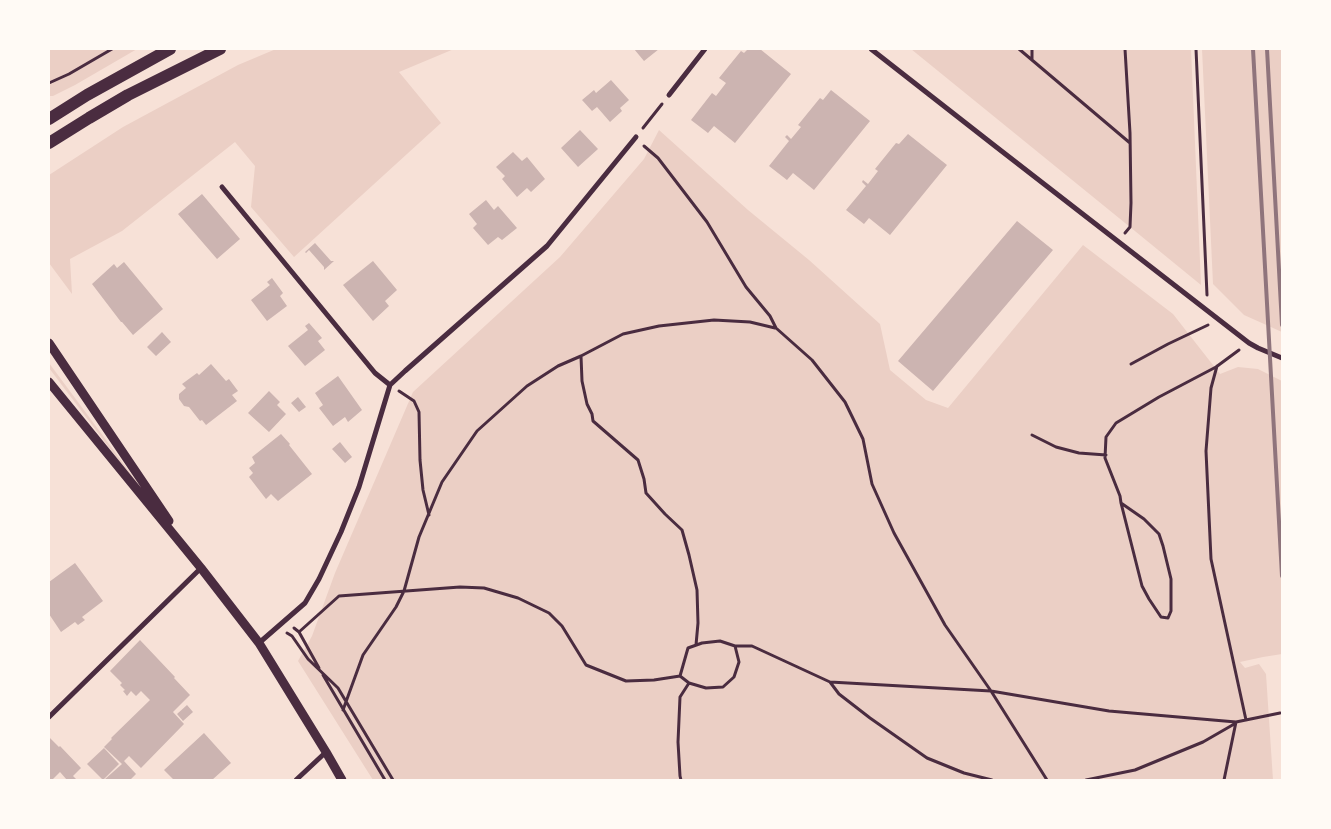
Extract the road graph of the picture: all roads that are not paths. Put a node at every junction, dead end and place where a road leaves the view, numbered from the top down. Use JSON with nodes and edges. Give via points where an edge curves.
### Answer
{"nodes":[{"id":1,"x":170,"y":49,"type":"edge"},
{"id":2,"x":220,"y":49,"type":"edge"},
{"id":3,"x":704,"y":49,"type":"edge"},
{"id":4,"x":871,"y":49,"type":"edge"},
{"id":5,"x":669,"y":95,"type":"dead end"},
{"id":6,"x":49,"y":119,"type":"edge"},
{"id":7,"x":636,"y":137,"type":"road end"},
{"id":8,"x":49,"y":143,"type":"edge"},
{"id":9,"x":222,"y":187,"type":"dead end"},
{"id":10,"x":49,"y":344,"type":"edge"},
{"id":11,"x":1282,"y":358,"type":"edge"},
{"id":12,"x":49,"y":382,"type":"edge"},
{"id":13,"x":390,"y":385,"type":"junction"},
{"id":14,"x":201,"y":568,"type":"junction"},
{"id":15,"x":259,"y":643,"type":"junction"},
{"id":16,"x":49,"y":717,"type":"edge"},
{"id":17,"x":326,"y":752,"type":"junction"},
{"id":18,"x":296,"y":780,"type":"edge"},
{"id":19,"x":342,"y":780,"type":"edge"}],
"edges":[{"from":1,"to":6,"type":"main road"},
{"from":2,"to":8,"type":"main road","via":[[128,96]]},
{"from":3,"to":5,"type":"street"},
{"from":4,"to":11,"type":"street","via":[[1249,343]]},
{"from":7,"to":13,"type":"street","via":[[547,246]]},
{"from":9,"to":13,"type":"street","via":[[374,373]]},
{"from":10,"to":14,"type":"street"},
{"from":12,"to":14,"type":"street"},
{"from":13,"to":15,"type":"street","via":[[359,487],[319,579],[304,603]]},
{"from":14,"to":15,"type":"street"},
{"from":14,"to":16,"type":"street"},
{"from":15,"to":17,"type":"street"},
{"from":17,"to":18,"type":"street"},
{"from":17,"to":19,"type":"street"}]}
